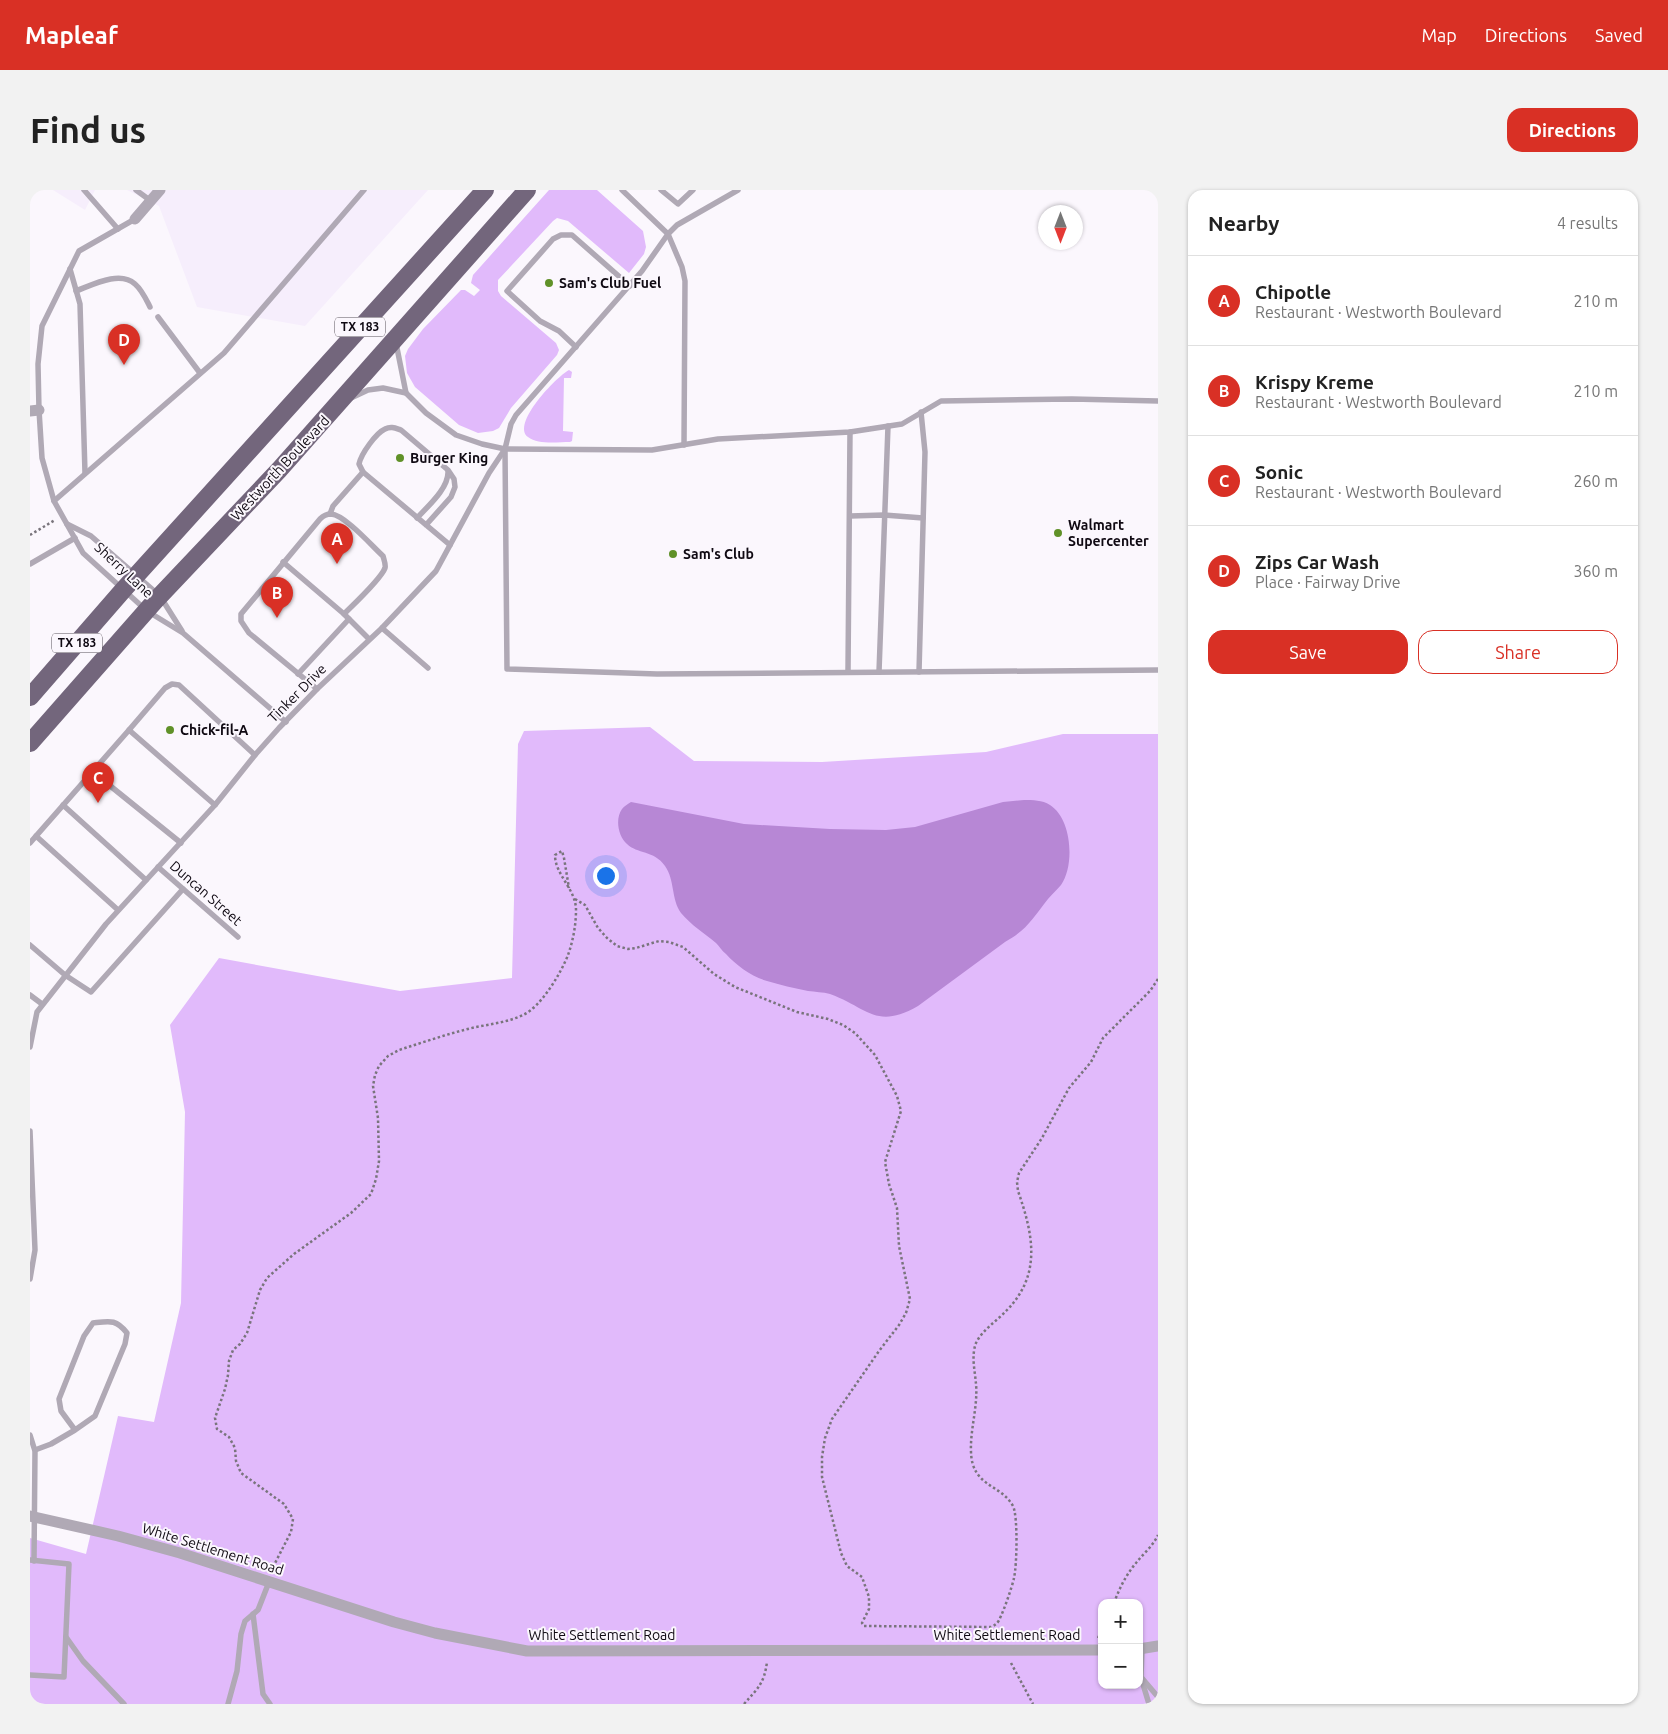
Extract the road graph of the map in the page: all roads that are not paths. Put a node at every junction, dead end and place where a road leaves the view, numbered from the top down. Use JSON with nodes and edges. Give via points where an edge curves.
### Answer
{"nodes":[{"id":1,"x":84,"y":190,"type":"edge"},
{"id":2,"x":136,"y":190,"type":"edge"},
{"id":3,"x":160,"y":190,"type":"edge"},
{"id":4,"x":364,"y":190,"type":"edge"},
{"id":5,"x":485,"y":190,"type":"edge"},
{"id":6,"x":527,"y":190,"type":"edge"},
{"id":7,"x":622,"y":190,"type":"edge"},
{"id":8,"x":662,"y":190,"type":"edge"},
{"id":9,"x":693,"y":190,"type":"edge"},
{"id":10,"x":738,"y":190,"type":"edge"},
{"id":11,"x":151,"y":201,"type":"junction"},
{"id":12,"x":135,"y":219,"type":"joint"},
{"id":13,"x":118,"y":229,"type":"junction"},
{"id":14,"x":668,"y":234,"type":"junction"},
{"id":15,"x":70,"y":269,"type":"junction"},
{"id":16,"x":630,"y":286,"type":"junction"},
{"id":17,"x":76,"y":291,"type":"junction"},
{"id":18,"x":150,"y":307,"type":"dead end"},
{"id":19,"x":158,"y":317,"type":"dead end"},
{"id":20,"x":395,"y":337,"type":"junction"},
{"id":21,"x":576,"y":346,"type":"junction"},
{"id":22,"x":200,"y":373,"type":"junction"},
{"id":23,"x":406,"y":392,"type":"junction"},
{"id":24,"x":1158,"y":401,"type":"edge"},
{"id":25,"x":339,"y":403,"type":"junction"},
{"id":26,"x":34,"y":410,"type":"edge"},
{"id":27,"x":921,"y":412,"type":"junction"},
{"id":28,"x":888,"y":426,"type":"junction"},
{"id":29,"x":850,"y":432,"type":"junction"},
{"id":30,"x":684,"y":445,"type":"junction"},
{"id":31,"x":505,"y":449,"type":"junction"},
{"id":32,"x":448,"y":470,"type":"junction"},
{"id":33,"x":362,"y":472,"type":"junction"},
{"id":34,"x":85,"y":473,"type":"junction"},
{"id":35,"x":54,"y":501,"type":"junction"},
{"id":36,"x":333,"y":515,"type":"junction"},
{"id":37,"x":884,"y":515,"type":"junction"},
{"id":38,"x":850,"y":516,"type":"junction"},
{"id":39,"x":417,"y":518,"type":"junction"},
{"id":40,"x":923,"y":518,"type":"junction"},
{"id":41,"x":67,"y":524,"type":"junction"},
{"id":42,"x":426,"y":526,"type":"junction"},
{"id":43,"x":75,"y":538,"type":"junction"},
{"id":44,"x":450,"y":546,"type":"junction"},
{"id":45,"x":283,"y":562,"type":"junction"},
{"id":46,"x":30,"y":564,"type":"edge"},
{"id":47,"x":137,"y":575,"type":"junction"},
{"id":48,"x":124,"y":589,"type":"junction"},
{"id":49,"x":160,"y":596,"type":"junction"},
{"id":50,"x":147,"y":611,"type":"junction"},
{"id":51,"x":346,"y":616,"type":"junction"},
{"id":52,"x":382,"y":628,"type":"junction"},
{"id":53,"x":183,"y":633,"type":"junction"},
{"id":54,"x":370,"y":639,"type":"junction"},
{"id":55,"x":428,"y":668,"type":"dead end"},
{"id":56,"x":1158,"y":670,"type":"edge"},
{"id":57,"x":848,"y":672,"type":"junction"},
{"id":58,"x":879,"y":672,"type":"junction"},
{"id":59,"x":919,"y":672,"type":"junction"},
{"id":60,"x":298,"y":674,"type":"junction"},
{"id":61,"x":318,"y":689,"type":"junction"},
{"id":62,"x":30,"y":697,"type":"edge"},
{"id":63,"x":286,"y":722,"type":"junction"},
{"id":64,"x":129,"y":730,"type":"junction"},
{"id":65,"x":30,"y":743,"type":"edge"},
{"id":66,"x":255,"y":755,"type":"junction"},
{"id":67,"x":93,"y":772,"type":"junction"},
{"id":68,"x":63,"y":805,"type":"junction"},
{"id":69,"x":215,"y":805,"type":"junction"},
{"id":70,"x":36,"y":836,"type":"junction"},
{"id":71,"x":30,"y":843,"type":"edge"},
{"id":72,"x":181,"y":843,"type":"junction"},
{"id":73,"x":158,"y":867,"type":"junction"},
{"id":74,"x":146,"y":880,"type":"junction"},
{"id":75,"x":183,"y":889,"type":"junction"},
{"id":76,"x":118,"y":910,"type":"junction"},
{"id":77,"x":238,"y":937,"type":"dead end"},
{"id":78,"x":30,"y":945,"type":"edge"},
{"id":79,"x":65,"y":975,"type":"junction"},
{"id":80,"x":30,"y":995,"type":"edge"},
{"id":81,"x":42,"y":1004,"type":"junction"},
{"id":82,"x":30,"y":1047,"type":"edge"},
{"id":83,"x":30,"y":1132,"type":"edge"},
{"id":84,"x":30,"y":1279,"type":"edge"},
{"id":85,"x":75,"y":1430,"type":"junction"},
{"id":86,"x":30,"y":1435,"type":"edge"},
{"id":87,"x":35,"y":1450,"type":"junction"},
{"id":88,"x":32,"y":1516,"type":"edge"},
{"id":89,"x":32,"y":1560,"type":"edge"},
{"id":90,"x":269,"y":1582,"type":"junction"},
{"id":91,"x":253,"y":1614,"type":"junction"},
{"id":92,"x":66,"y":1637,"type":"junction"},
{"id":93,"x":1158,"y":1646,"type":"edge"},
{"id":94,"x":1143,"y":1649,"type":"edge"},
{"id":95,"x":1098,"y":1650,"type":"edge"},
{"id":96,"x":30,"y":1675,"type":"edge"},
{"id":97,"x":1143,"y":1680,"type":"edge"},
{"id":98,"x":1143,"y":1686,"type":"edge"},
{"id":99,"x":1158,"y":1697,"type":"edge"},
{"id":100,"x":124,"y":1704,"type":"edge"},
{"id":101,"x":228,"y":1704,"type":"edge"},
{"id":102,"x":270,"y":1704,"type":"edge"},
{"id":103,"x":1149,"y":1704,"type":"edge"}],
"edges":[{"from":1,"to":13,"type":"lane"},
{"from":2,"to":11,"type":"lane"},
{"from":3,"to":11,"type":"street"},
{"from":4,"to":22,"type":"lane","via":[[224,353]]},
{"from":5,"to":47,"type":"main road","number":"TX 183"},
{"from":6,"to":20,"type":"main road","name":"Westworth Boulevard","number":"TX 183"},
{"from":7,"to":14,"type":"lane"},
{"from":8,"to":9,"type":"lane","via":[[678,204]]},
{"from":10,"to":14,"type":"lane"},
{"from":11,"to":12,"type":"street"},
{"from":12,"to":13,"type":"lane"},
{"from":13,"to":15,"type":"lane","name":"Sherry Lane","via":[[78,251]]},
{"from":14,"to":16,"type":"lane"},
{"from":14,"to":30,"type":"lane","via":[[686,281]]},
{"from":15,"to":17,"type":"lane"},
{"from":15,"to":26,"type":"lane","name":"Sherry Lane","via":[[42,326]]},
{"from":16,"to":21,"type":"lane"},
{"from":16,"to":21,"type":"lane","via":[[572,235],[553,239],[507,291],[540,321],[559,331]]},
{"from":17,"to":18,"type":"lane","via":[[103,281],[126,279],[134,282]]},
{"from":17,"to":34,"type":"lane","via":[[80,304]]},
{"from":19,"to":22,"type":"lane"},
{"from":20,"to":23,"type":"lane"},
{"from":20,"to":25,"type":"main road","name":"Westworth Boulevard","number":"TX 183"},
{"from":21,"to":31,"type":"lane","via":[[516,415]]},
{"from":22,"to":34,"type":"lane"},
{"from":23,"to":25,"type":"lane","via":[[383,388],[368,390]]},
{"from":23,"to":31,"type":"lane","via":[[426,413],[456,435]]},
{"from":24,"to":27,"type":"lane","via":[[941,400]]},
{"from":25,"to":49,"type":"main road","name":"Westworth Boulevard","number":"TX 183"},
{"from":26,"to":35,"type":"lane","name":"Sherry Lane"},
{"from":27,"to":28,"type":"lane","via":[[902,424]]},
{"from":27,"to":40,"type":"lane","via":[[925,452]]},
{"from":28,"to":29,"type":"lane"},
{"from":28,"to":37,"type":"lane"},
{"from":29,"to":30,"type":"lane"},
{"from":29,"to":38,"type":"lane"},
{"from":30,"to":31,"type":"lane","via":[[652,450]]},
{"from":31,"to":44,"type":"lane","name":"Tinker Drive"},
{"from":31,"to":57,"type":"lane","via":[[507,669],[657,674]]},
{"from":32,"to":33,"type":"lane","via":[[401,430],[393,427],[384,429],[363,452],[359,464]]},
{"from":32,"to":39,"type":"lane","via":[[444,486]]},
{"from":32,"to":42,"type":"lane","via":[[455,486],[451,497]]},
{"from":33,"to":36,"type":"lane","via":[[333,506]]},
{"from":33,"to":39,"type":"lane"},
{"from":34,"to":35,"type":"lane"},
{"from":35,"to":41,"type":"lane","name":"Sherry Lane"},
{"from":36,"to":45,"type":"lane","via":[[320,519]]},
{"from":36,"to":51,"type":"lane","via":[[345,521],[385,561],[384,568]]},
{"from":37,"to":38,"type":"lane"},
{"from":37,"to":40,"type":"lane"},
{"from":37,"to":58,"type":"lane"},
{"from":38,"to":57,"type":"lane"},
{"from":39,"to":42,"type":"lane"},
{"from":40,"to":59,"type":"lane"},
{"from":41,"to":43,"type":"lane","name":"Sherry Lane"},
{"from":41,"to":47,"type":"lane","name":"Sherry Lane","via":[[91,536]]},
{"from":42,"to":44,"type":"lane"},
{"from":43,"to":46,"type":"lane"},
{"from":43,"to":48,"type":"lane","name":"Sherry Lane","via":[[83,553]]},
{"from":44,"to":52,"type":"lane","name":"Tinker Drive","via":[[436,571]]},
{"from":45,"to":51,"type":"lane"},
{"from":45,"to":60,"type":"lane","via":[[246,606],[241,620],[249,633]]},
{"from":47,"to":48,"type":"main road","number":"TX 183"},
{"from":47,"to":49,"type":"lane","name":"Sherry Lane"},
{"from":48,"to":50,"type":"lane","name":"Sherry Lane"},
{"from":48,"to":62,"type":"main road","number":"TX 183"},
{"from":49,"to":50,"type":"main road","name":"Westworth Boulevard","number":"TX 183"},
{"from":49,"to":53,"type":"lane","name":"Sherry Lane"},
{"from":50,"to":53,"type":"lane","name":"Sherry Lane"},
{"from":50,"to":65,"type":"main road","name":"Westworth Boulevard","number":"TX 183"},
{"from":51,"to":54,"type":"lane"},
{"from":51,"to":60,"type":"lane"},
{"from":52,"to":54,"type":"lane","name":"Tinker Drive"},
{"from":52,"to":55,"type":"lane"},
{"from":53,"to":63,"type":"lane"},
{"from":54,"to":61,"type":"lane","name":"Tinker Drive"},
{"from":56,"to":59,"type":"lane"},
{"from":57,"to":58,"type":"lane"},
{"from":58,"to":59,"type":"lane"},
{"from":60,"to":61,"type":"lane"},
{"from":61,"to":63,"type":"lane","name":"Tinker Drive"},
{"from":63,"to":66,"type":"lane","name":"Tinker Drive"},
{"from":64,"to":66,"type":"lane","via":[[165,688],[179,685]]},
{"from":64,"to":67,"type":"lane"},
{"from":64,"to":69,"type":"lane"},
{"from":66,"to":69,"type":"lane","name":"Tinker Drive"},
{"from":67,"to":68,"type":"lane"},
{"from":67,"to":72,"type":"lane"},
{"from":68,"to":70,"type":"lane"},
{"from":68,"to":74,"type":"lane"},
{"from":69,"to":72,"type":"lane","name":"Tinker Drive"},
{"from":70,"to":71,"type":"lane"},
{"from":70,"to":76,"type":"lane"},
{"from":72,"to":73,"type":"lane","name":"Tinker Drive"},
{"from":73,"to":74,"type":"lane","name":"Tinker Drive"},
{"from":73,"to":75,"type":"lane","name":"Duncan Street"},
{"from":74,"to":76,"type":"lane","name":"Tinker Drive"},
{"from":75,"to":77,"type":"lane","name":"Duncan Street"},
{"from":75,"to":79,"type":"lane","via":[[91,992]]},
{"from":76,"to":79,"type":"lane","name":"Tinker Drive"},
{"from":78,"to":79,"type":"lane"},
{"from":79,"to":81,"type":"lane","name":"Tinker Drive"},
{"from":80,"to":81,"type":"lane"},
{"from":81,"to":82,"type":"lane","name":"Tinker Drive","via":[[37,1012]]},
{"from":83,"to":84,"type":"lane","via":[[35,1250]]},
{"from":85,"to":85,"type":"lane","via":[[95,1416],[125,1344],[127,1333],[121,1325],[111,1321],[93,1323],[84,1336],[58,1399],[61,1411]]},
{"from":85,"to":87,"type":"lane"},
{"from":86,"to":87,"type":"lane"},
{"from":87,"to":88,"type":"lane"},
{"from":88,"to":89,"type":"lane"},
{"from":88,"to":90,"type":"street","name":"White Settlement Road","via":[[180,1553]]},
{"from":89,"to":92,"type":"lane","via":[[68,1564]]},
{"from":90,"to":91,"type":"lane","via":[[258,1610]]},
{"from":90,"to":95,"type":"street","name":"White Settlement Road","via":[[435,1633],[527,1651]]},
{"from":91,"to":101,"type":"lane","via":[[245,1621],[241,1634],[237,1671]]},
{"from":91,"to":102,"type":"lane","via":[[263,1694]]},
{"from":92,"to":96,"type":"lane","via":[[64,1677]]},
{"from":92,"to":100,"type":"lane","via":[[83,1661]]},
{"from":93,"to":94,"type":"street"},
{"from":97,"to":99,"type":"lane"},
{"from":98,"to":103,"type":"lane"}]}
